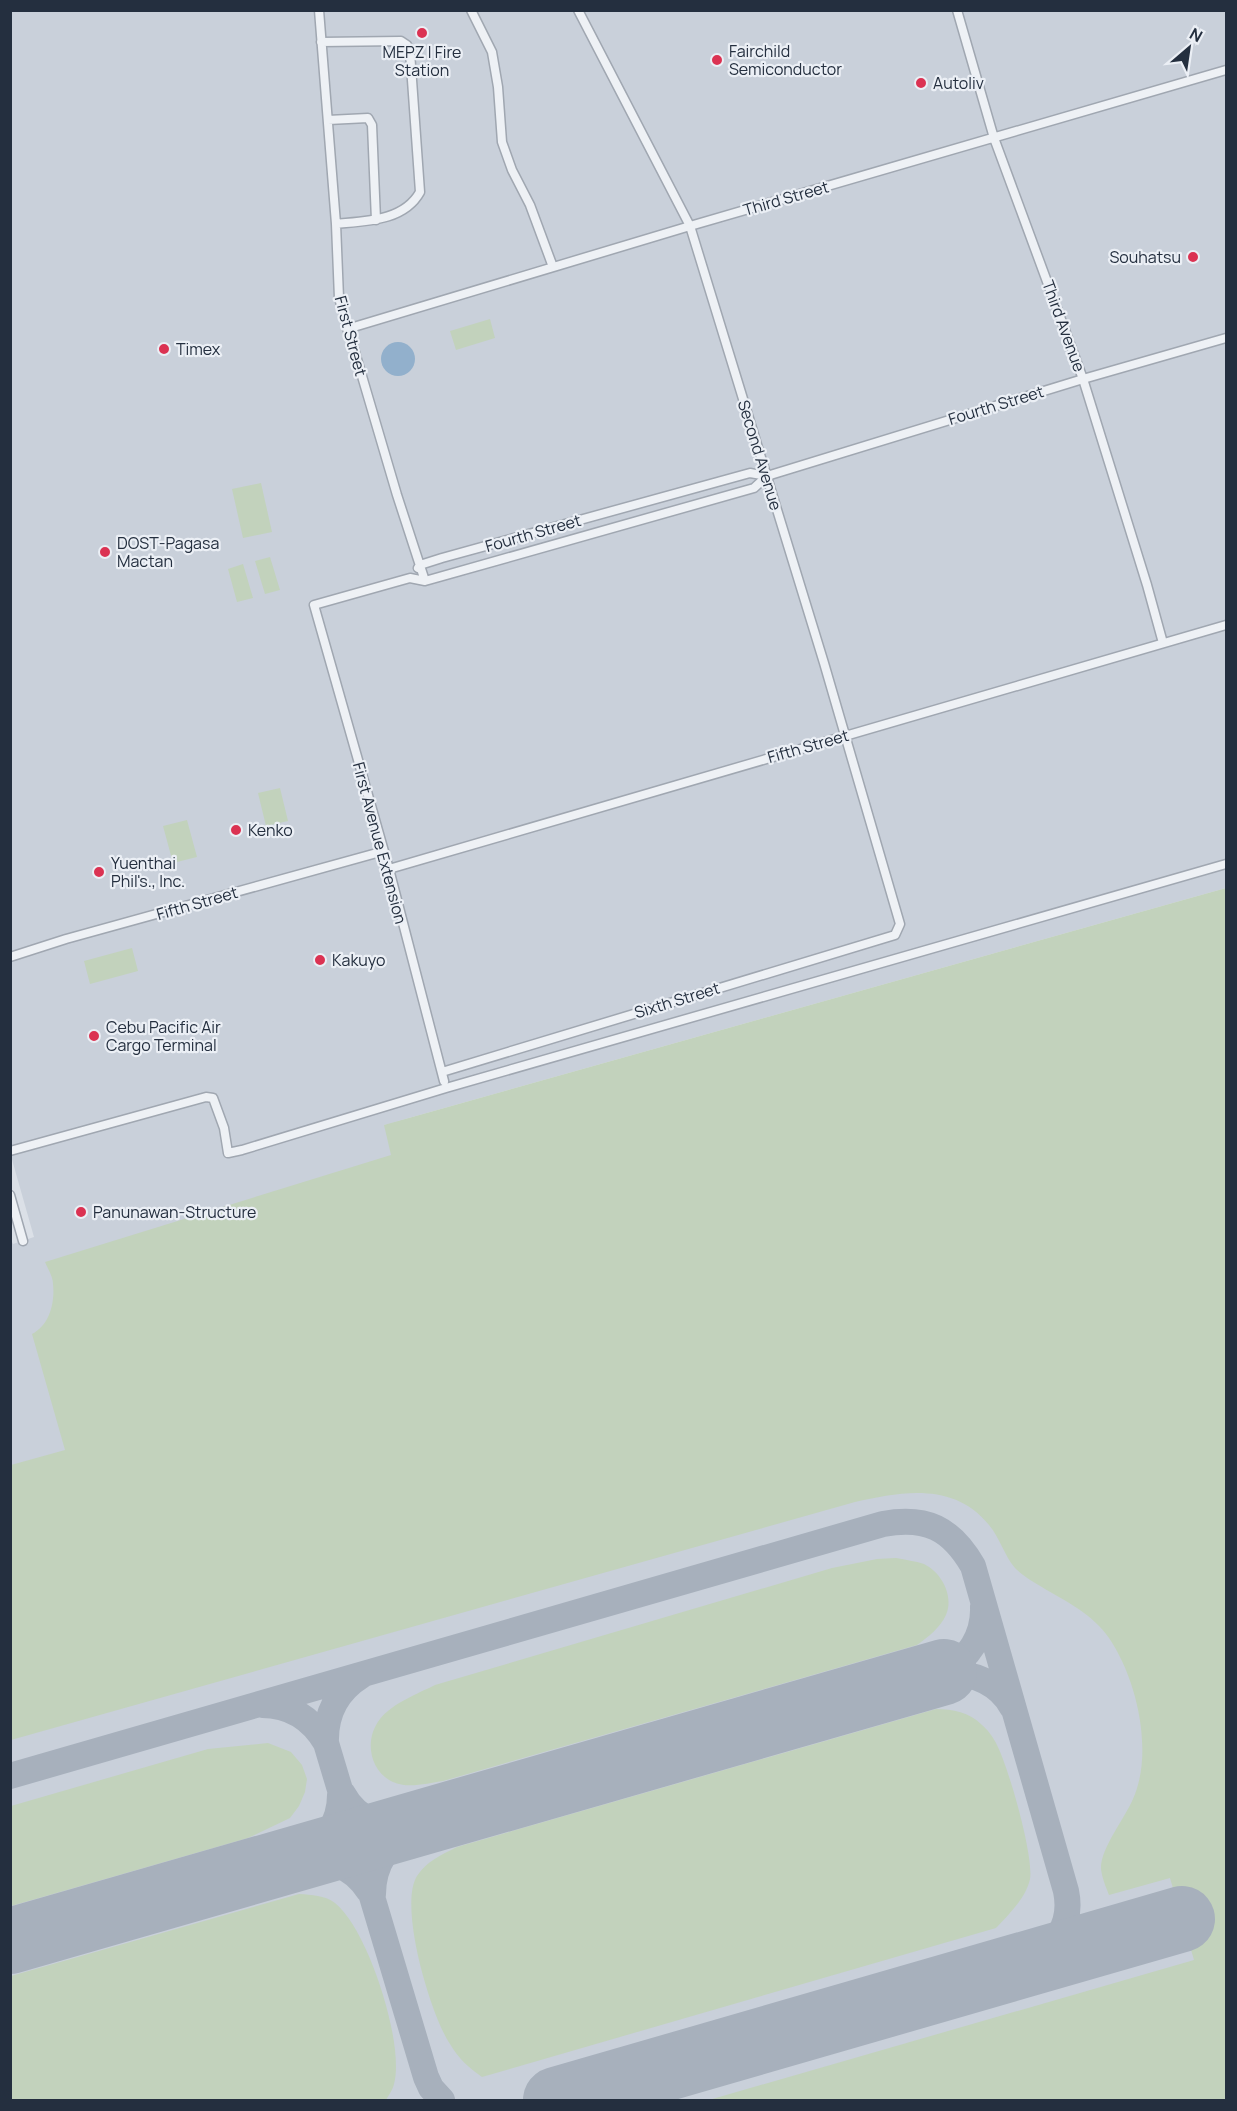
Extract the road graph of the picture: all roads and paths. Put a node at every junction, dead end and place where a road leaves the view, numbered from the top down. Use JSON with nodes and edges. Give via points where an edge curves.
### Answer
{"nodes":[{"id":1,"x":319,"y":10,"type":"edge"},
{"id":2,"x":471,"y":10,"type":"edge"},
{"id":3,"x":578,"y":10,"type":"edge"},
{"id":4,"x":957,"y":10,"type":"edge"},
{"id":5,"x":321,"y":42,"type":"junction"},
{"id":6,"x":1227,"y":70,"type":"edge"},
{"id":7,"x":328,"y":120,"type":"junction"},
{"id":8,"x":994,"y":138,"type":"junction"},
{"id":9,"x":376,"y":220,"type":"junction"},
{"id":10,"x":336,"y":224,"type":"junction"},
{"id":11,"x":690,"y":226,"type":"junction"},
{"id":12,"x":553,"y":267,"type":"junction"},
{"id":13,"x":347,"y":329,"type":"junction"},
{"id":14,"x":1227,"y":338,"type":"edge"},
{"id":15,"x":1083,"y":379,"type":"junction"},
{"id":16,"x":767,"y":476,"type":"junction"},
{"id":17,"x":636,"y":505,"type":"junction"},
{"id":18,"x":578,"y":520,"type":"junction"},
{"id":19,"x":641,"y":520,"type":"junction"},
{"id":20,"x":583,"y":536,"type":"junction"},
{"id":21,"x":514,"y":538,"type":"junction"},
{"id":22,"x":519,"y":554,"type":"junction"},
{"id":23,"x":442,"y":558,"type":"junction"},
{"id":24,"x":420,"y":565,"type":"junction"},
{"id":25,"x":446,"y":574,"type":"junction"},
{"id":26,"x":410,"y":578,"type":"junction"},
{"id":27,"x":425,"y":581,"type":"junction"},
{"id":28,"x":314,"y":605,"type":"joint"},
{"id":29,"x":1227,"y":625,"type":"edge"},
{"id":30,"x":1163,"y":643,"type":"junction"},
{"id":31,"x":845,"y":735,"type":"junction"},
{"id":32,"x":384,"y":851,"type":"junction"},
{"id":33,"x":1227,"y":864,"type":"edge"},
{"id":34,"x":389,"y":869,"type":"junction"},
{"id":35,"x":899,"y":917,"type":"joint"},
{"id":36,"x":10,"y":957,"type":"edge"},
{"id":37,"x":443,"y":1076,"type":"joint"},
{"id":38,"x":10,"y":1151,"type":"edge"},
{"id":39,"x":10,"y":1195,"type":"edge"},
{"id":40,"x":23,"y":1241,"type":"dead end"}],
"edges":[{"from":1,"to":5,"type":"street","name":"First Street"},
{"from":2,"to":12,"type":"street","via":[[492,52],[502,142]]},
{"from":3,"to":11,"type":"street","name":"Second Avenue"},
{"from":4,"to":8,"type":"street","name":"Third Avenue"},
{"from":5,"to":7,"type":"street","name":"First Street"},
{"from":5,"to":9,"type":"street","via":[[401,41],[411,52],[420,192],[408,206]]},
{"from":6,"to":8,"type":"street","name":"Third Street"},
{"from":7,"to":9,"type":"street","via":[[368,118],[372,125]]},
{"from":7,"to":10,"type":"street","name":"First Street"},
{"from":8,"to":11,"type":"street","name":"Third Street"},
{"from":8,"to":15,"type":"street","name":"Third Avenue"},
{"from":9,"to":10,"type":"street"},
{"from":10,"to":13,"type":"street","name":"First Street","via":[[339,298]]},
{"from":11,"to":12,"type":"street","name":"Third Street"},
{"from":11,"to":16,"type":"street","name":"Second Avenue"},
{"from":12,"to":13,"type":"street","name":"Third Street"},
{"from":13,"to":24,"type":"street","name":"First Street"},
{"from":14,"to":15,"type":"street","name":"Fourth Street"},
{"from":15,"to":16,"type":"street","name":"Fourth Street"},
{"from":15,"to":30,"type":"street","name":"Third Avenue"},
{"from":16,"to":17,"type":"street","name":"Fourth Street","via":[[750,473]]},
{"from":16,"to":19,"type":"street","name":"Fourth Street","via":[[754,488]]},
{"from":16,"to":31,"type":"street","name":"Second Avenue"},
{"from":17,"to":18,"type":"street","name":"Fourth Street"},
{"from":17,"to":19,"type":"street"},
{"from":18,"to":20,"type":"street"},
{"from":18,"to":21,"type":"street","name":"Fourth Street"},
{"from":19,"to":20,"type":"street","name":"Fourth Street"},
{"from":20,"to":22,"type":"street","name":"Fourth Street"},
{"from":21,"to":22,"type":"street"},
{"from":21,"to":23,"type":"street","name":"Fourth Street"},
{"from":22,"to":25,"type":"street","name":"Fourth Street"},
{"from":23,"to":24,"type":"street","name":"Fourth Street"},
{"from":23,"to":25,"type":"street"},
{"from":24,"to":26,"type":"street"},
{"from":24,"to":27,"type":"street","name":"First Street"},
{"from":25,"to":27,"type":"street","name":"Fourth Street"},
{"from":26,"to":27,"type":"street","name":"Fourth Street"},
{"from":26,"to":28,"type":"street","name":"Fourth Street"},
{"from":28,"to":32,"type":"street","name":"First Avenue Extension"},
{"from":29,"to":30,"type":"street","name":"Fifth Street"},
{"from":30,"to":31,"type":"street","name":"Fifth Street"},
{"from":31,"to":34,"type":"street","name":"Fifth Street"},
{"from":31,"to":35,"type":"street","name":"Second Avenue"},
{"from":32,"to":34,"type":"street","name":"First Avenue Extension"},
{"from":32,"to":36,"type":"street","name":"Fifth Street"},
{"from":33,"to":38,"type":"street","via":[[242,1150],[228,1153],[213,1098],[206,1097]]},
{"from":34,"to":37,"type":"street","name":"First Avenue Extension"},
{"from":35,"to":37,"type":"street","name":"Sixth Street","via":[[894,935]]},
{"from":39,"to":40,"type":"street"}]}
